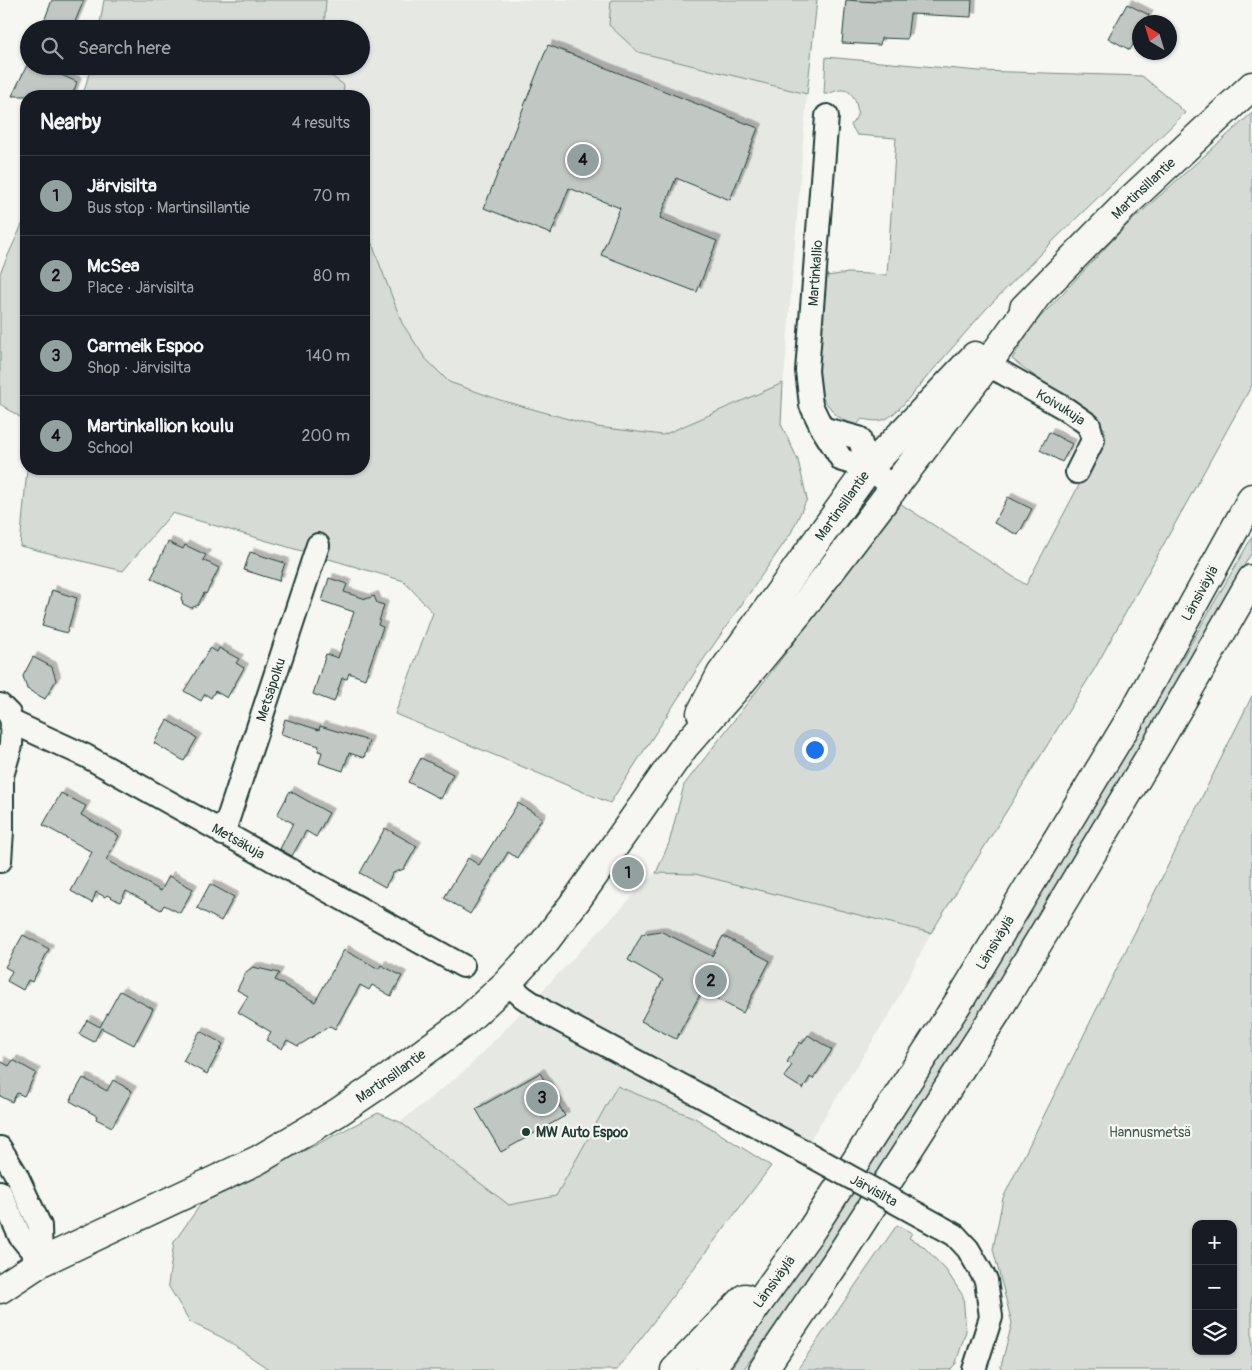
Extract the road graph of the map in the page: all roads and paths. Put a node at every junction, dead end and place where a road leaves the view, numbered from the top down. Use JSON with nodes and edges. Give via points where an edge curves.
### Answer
{"nodes":[{"id":1,"x":1252,"y":86,"type":"edge"},
{"id":2,"x":827,"y":116,"type":"dead end"},
{"id":3,"x":1037,"y":294,"type":"junction"},
{"id":4,"x":987,"y":364,"type":"junction"},
{"id":5,"x":869,"y":468,"type":"junction"},
{"id":6,"x":1077,"y":472,"type":"dead end"},
{"id":7,"x":894,"y":488,"type":"junction"},
{"id":8,"x":1252,"y":498,"type":"edge"},
{"id":9,"x":318,"y":545,"type":"dead end"},
{"id":10,"x":1252,"y":578,"type":"edge"},
{"id":11,"x":6,"y":713,"type":"edge"},
{"id":12,"x":684,"y":747,"type":"junction"},
{"id":13,"x":223,"y":834,"type":"junction"},
{"id":14,"x":0,"y":861,"type":"edge"},
{"id":15,"x":463,"y":966,"type":"dead end"},
{"id":16,"x":507,"y":983,"type":"junction"},
{"id":17,"x":0,"y":1148,"type":"edge"},
{"id":18,"x":0,"y":1192,"type":"edge"},
{"id":19,"x":812,"y":1229,"type":"junction"},
{"id":20,"x":42,"y":1262,"type":"junction"},
{"id":21,"x":0,"y":1288,"type":"edge"},
{"id":22,"x":675,"y":1370,"type":"edge"},
{"id":23,"x":710,"y":1370,"type":"edge"},
{"id":24,"x":763,"y":1370,"type":"edge"},
{"id":25,"x":974,"y":1370,"type":"edge"}],
"edges":[{"from":1,"to":3,"type":"main road","name":"Martinsillantie","via":[[1128,201]]},
{"from":2,"to":5,"type":"street","name":"Martinkallio","via":[[807,372],[811,405],[842,460]]},
{"from":3,"to":4,"type":"main road","name":"Martinsillantie"},
{"from":3,"to":5,"type":"main road","name":"Martinsillantie"},
{"from":4,"to":6,"type":"street","name":"Koivukuja","via":[[1089,425],[1094,440]]},
{"from":4,"to":7,"type":"main road","name":"Martinsillantie"},
{"from":5,"to":7,"type":"street","name":"Martinkallio"},
{"from":5,"to":12,"type":"main road","name":"Martinsillantie","via":[[720,674]]},
{"from":7,"to":12,"type":"main road","name":"Martinsillantie","via":[[794,618]]},
{"from":8,"to":19,"type":"main road","name":"Länsiväylä","via":[[1124,730],[963,995]]},
{"from":9,"to":13,"type":"street","name":"Metsäpolku"},
{"from":10,"to":24,"type":"main road","via":[[1158,743],[996,1013]]},
{"from":11,"to":13,"type":"street","name":"Metsäkuja"},
{"from":11,"to":14,"type":"street","via":[[11,745],[2,776]]},
{"from":12,"to":16,"type":"main road","name":"Martinsillantie","via":[[578,898],[543,944]]},
{"from":13,"to":15,"type":"street","name":"Metsäkuja"},
{"from":16,"to":20,"type":"main road","name":"Martinsillantie","via":[[465,1022],[329,1118],[258,1160]]},
{"from":16,"to":25,"type":"street","name":"Järvisilta","bridge":true,"via":[[548,1014],[954,1235],[968,1249],[986,1280],[991,1317]]},
{"from":17,"to":20,"type":"street","via":[[40,1226]]},
{"from":18,"to":20,"type":"street","via":[[20,1236]]},
{"from":19,"to":22,"type":"main road"},
{"from":19,"to":23,"type":"main road","name":"Länsiväylä"},
{"from":20,"to":21,"type":"main road","name":"Martinsillantie"}]}
